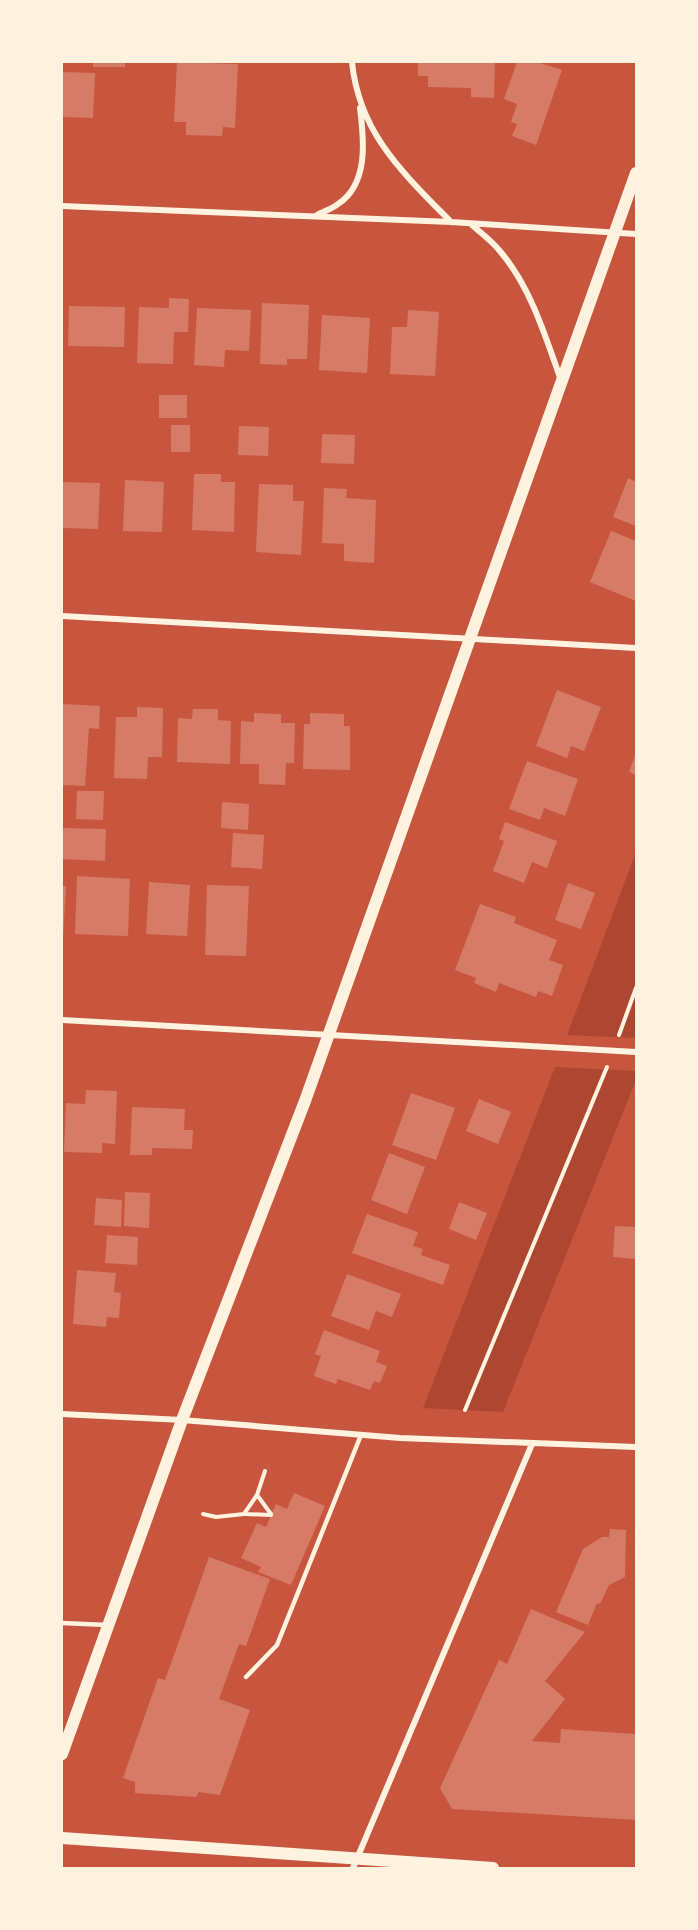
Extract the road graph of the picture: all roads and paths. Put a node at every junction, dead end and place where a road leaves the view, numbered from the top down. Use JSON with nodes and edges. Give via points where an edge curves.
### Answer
{"nodes":[{"id":1,"x":352,"y":62,"type":"edge"},
{"id":2,"x":359,"y":102,"type":"junction"},
{"id":3,"x":636,"y":173,"type":"edge"},
{"id":4,"x":62,"y":206,"type":"edge"},
{"id":5,"x":314,"y":216,"type":"junction"},
{"id":6,"x":451,"y":222,"type":"junction"},
{"id":7,"x":471,"y":225,"type":"junction"},
{"id":8,"x":616,"y":232,"type":"junction"},
{"id":9,"x":636,"y":234,"type":"edge"},
{"id":10,"x":562,"y":383,"type":"junction"},
{"id":11,"x":62,"y":616,"type":"edge"},
{"id":12,"x":471,"y":638,"type":"junction"},
{"id":13,"x":636,"y":648,"type":"edge"},
{"id":14,"x":636,"y":988,"type":"edge"},
{"id":15,"x":62,"y":1020,"type":"edge"},
{"id":16,"x":329,"y":1035,"type":"junction"},
{"id":17,"x":614,"y":1051,"type":"junction"},
{"id":18,"x":636,"y":1052,"type":"edge"},
{"id":19,"x":465,"y":1410,"type":"dead end"},
{"id":20,"x":62,"y":1414,"type":"edge"},
{"id":21,"x":182,"y":1420,"type":"junction"},
{"id":22,"x":361,"y":1435,"type":"junction"},
{"id":23,"x":532,"y":1444,"type":"junction"},
{"id":24,"x":636,"y":1447,"type":"edge"},
{"id":25,"x":265,"y":1471,"type":"dead end"},
{"id":26,"x":257,"y":1495,"type":"junction"},
{"id":27,"x":203,"y":1514,"type":"dead end"},
{"id":28,"x":244,"y":1514,"type":"junction"},
{"id":29,"x":62,"y":1623,"type":"edge"},
{"id":30,"x":110,"y":1625,"type":"junction"},
{"id":31,"x":246,"y":1677,"type":"dead end"},
{"id":32,"x":62,"y":1754,"type":"edge"},
{"id":33,"x":62,"y":1838,"type":"edge"},
{"id":34,"x":356,"y":1865,"type":"edge"},
{"id":35,"x":493,"y":1869,"type":"edge"}],
"edges":[{"from":1,"to":2,"type":"street"},
{"from":2,"to":5,"type":"street","via":[[363,150],[354,187],[339,204]]},
{"from":2,"to":6,"type":"street","via":[[383,147]]},
{"from":3,"to":8,"type":"main road"},
{"from":4,"to":5,"type":"street"},
{"from":5,"to":6,"type":"street"},
{"from":6,"to":7,"type":"street"},
{"from":7,"to":8,"type":"street"},
{"from":7,"to":10,"type":"street","via":[[499,250],[518,277]]},
{"from":8,"to":9,"type":"street"},
{"from":8,"to":10,"type":"main road"},
{"from":10,"to":12,"type":"main road"},
{"from":11,"to":12,"type":"street"},
{"from":12,"to":13,"type":"street"},
{"from":12,"to":16,"type":"main road"},
{"from":14,"to":17,"type":"path"},
{"from":15,"to":16,"type":"street"},
{"from":16,"to":17,"type":"street"},
{"from":16,"to":21,"type":"main road"},
{"from":17,"to":18,"type":"street"},
{"from":17,"to":19,"type":"path"},
{"from":20,"to":21,"type":"street"},
{"from":21,"to":22,"type":"street"},
{"from":21,"to":30,"type":"main road"},
{"from":22,"to":23,"type":"street"},
{"from":22,"to":31,"type":"lane","via":[[277,1646]]},
{"from":23,"to":24,"type":"street"},
{"from":23,"to":34,"type":"street"},
{"from":25,"to":26,"type":"path"},
{"from":26,"to":28,"type":"path"},
{"from":26,"to":28,"type":"path","via":[[272,1515]]},
{"from":27,"to":28,"type":"path"},
{"from":29,"to":30,"type":"lane"},
{"from":30,"to":32,"type":"main road"},
{"from":33,"to":34,"type":"main road"},
{"from":34,"to":35,"type":"main road"}]}
